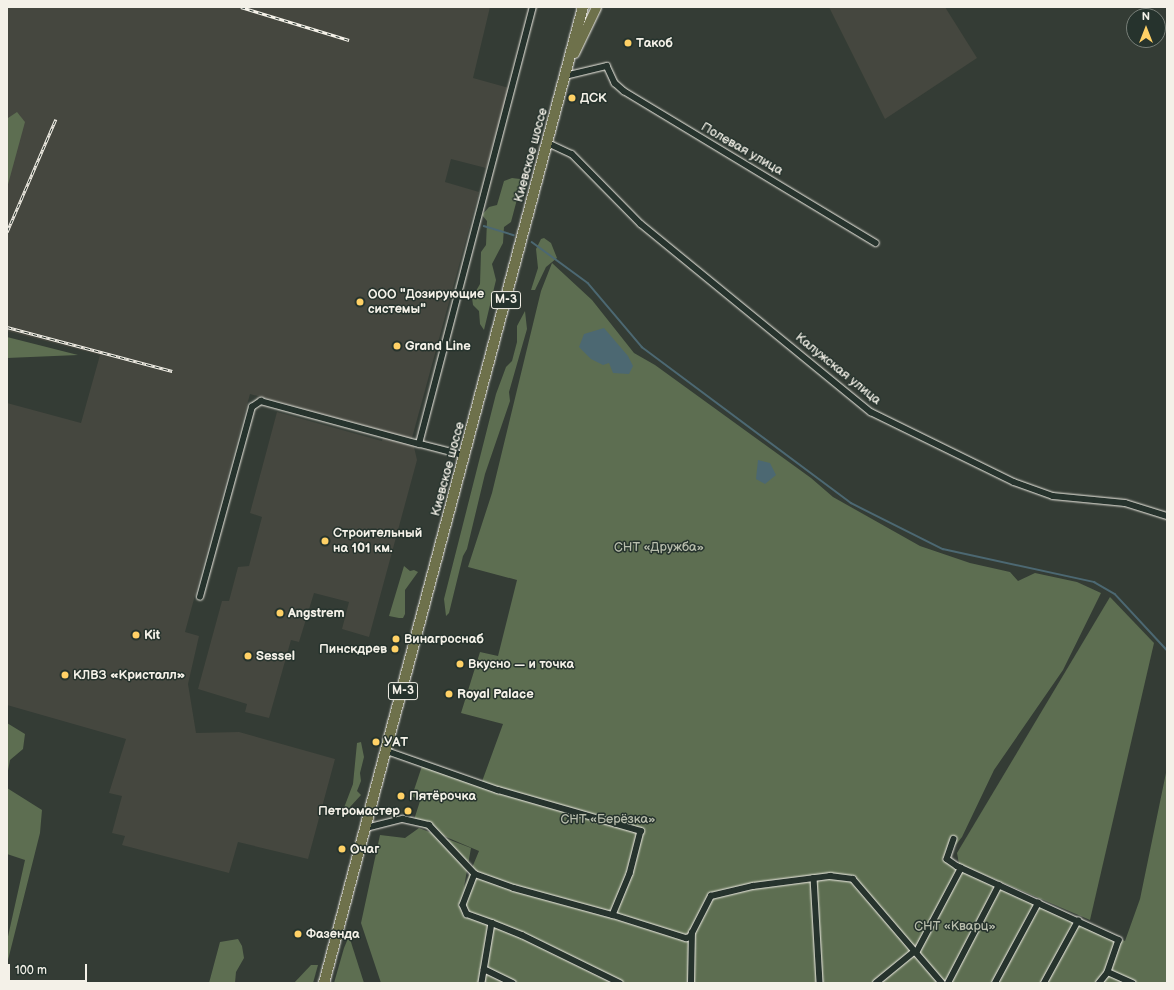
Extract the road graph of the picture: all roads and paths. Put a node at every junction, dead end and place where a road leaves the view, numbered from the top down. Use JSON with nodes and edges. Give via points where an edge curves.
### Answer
{"nodes":[{"id":1,"x":533,"y":7,"type":"edge"},
{"id":2,"x":583,"y":7,"type":"edge"},
{"id":3,"x":596,"y":7,"type":"edge"},
{"id":4,"x":569,"y":63,"type":"junction"},
{"id":5,"x":565,"y":76,"type":"junction"},
{"id":6,"x":548,"y":143,"type":"junction"},
{"id":7,"x":876,"y":243,"type":"dead end"},
{"id":8,"x":419,"y":444,"type":"junction"},
{"id":9,"x":465,"y":456,"type":"junction"},
{"id":10,"x":1167,"y":516,"type":"edge"},
{"id":11,"x":200,"y":598,"type":"dead end"},
{"id":12,"x":387,"y":751,"type":"junction"},
{"id":13,"x":366,"y":828,"type":"junction"},
{"id":14,"x":954,"y":839,"type":"dead end"},
{"id":15,"x":962,"y":868,"type":"junction"},
{"id":16,"x":475,"y":874,"type":"junction"},
{"id":17,"x":814,"y":878,"type":"junction"},
{"id":18,"x":999,"y":885,"type":"junction"},
{"id":19,"x":1038,"y":903,"type":"junction"},
{"id":20,"x":613,"y":915,"type":"junction"},
{"id":21,"x":1078,"y":921,"type":"junction"},
{"id":22,"x":492,"y":923,"type":"junction"},
{"id":23,"x":692,"y":933,"type":"junction"},
{"id":24,"x":915,"y":952,"type":"junction"},
{"id":25,"x":484,"y":969,"type":"junction"},
{"id":26,"x":1108,"y":972,"type":"junction"},
{"id":27,"x":324,"y":983,"type":"edge"},
{"id":28,"x":482,"y":983,"type":"edge"},
{"id":29,"x":513,"y":983,"type":"edge"},
{"id":30,"x":620,"y":983,"type":"edge"},
{"id":31,"x":691,"y":983,"type":"edge"},
{"id":32,"x":820,"y":983,"type":"edge"},
{"id":33,"x":876,"y":983,"type":"edge"},
{"id":34,"x":942,"y":983,"type":"edge"},
{"id":35,"x":948,"y":983,"type":"edge"},
{"id":36,"x":995,"y":983,"type":"edge"},
{"id":37,"x":1044,"y":983,"type":"edge"},
{"id":38,"x":1099,"y":983,"type":"edge"},
{"id":39,"x":1133,"y":983,"type":"edge"}],
"edges":[{"from":1,"to":8,"type":"street"},
{"from":2,"to":4,"type":"highway","name":"Киевское шоссе","number":"М-3"},
{"from":3,"to":4,"type":"main road"},
{"from":4,"to":5,"type":"highway","name":"Киевское шоссе","number":"М-3"},
{"from":5,"to":6,"type":"highway","name":"Киевское шоссе","number":"М-3"},
{"from":5,"to":7,"type":"street","name":"Полевая улица","via":[[607,66],[615,83],[624,91]]},
{"from":6,"to":9,"type":"highway","name":"Киевское шоссе","number":"М-3"},
{"from":6,"to":10,"type":"street","name":"Калужская улица","via":[[572,154],[641,224],[871,412],[1014,482],[1053,496],[1125,503]]},
{"from":8,"to":9,"type":"street"},
{"from":8,"to":11,"type":"street","via":[[261,401],[252,407]]},
{"from":9,"to":12,"type":"highway","name":"Киевское шоссе","number":"М-3"},
{"from":12,"to":13,"type":"highway","name":"Киевское шоссе","number":"М-3"},
{"from":12,"to":20,"type":"street","via":[[498,790],[642,832],[630,874]]},
{"from":13,"to":16,"type":"street","via":[[403,819],[429,825]]},
{"from":13,"to":27,"type":"highway","name":"Киевское шоссе","number":"М-3"},
{"from":14,"to":15,"type":"street","via":[[948,859]]},
{"from":15,"to":18,"type":"street"},
{"from":15,"to":24,"type":"street"},
{"from":16,"to":20,"type":"street","via":[[514,888]]},
{"from":16,"to":22,"type":"street","via":[[463,905],[467,914]]},
{"from":17,"to":23,"type":"street","via":[[753,886],[711,896]]},
{"from":17,"to":24,"type":"street","via":[[830,876],[853,879]]},
{"from":17,"to":32,"type":"street"},
{"from":18,"to":19,"type":"street"},
{"from":18,"to":35,"type":"street"},
{"from":19,"to":21,"type":"street"},
{"from":19,"to":36,"type":"street"},
{"from":20,"to":23,"type":"street","via":[[686,938]]},
{"from":21,"to":26,"type":"street","via":[[1119,940]]},
{"from":21,"to":37,"type":"street"},
{"from":22,"to":25,"type":"street"},
{"from":22,"to":30,"type":"street","via":[[522,934]]},
{"from":23,"to":31,"type":"street"},
{"from":24,"to":33,"type":"street"},
{"from":24,"to":34,"type":"street"},
{"from":25,"to":28,"type":"street"},
{"from":25,"to":29,"type":"street"},
{"from":26,"to":38,"type":"street"},
{"from":26,"to":39,"type":"street"}]}
